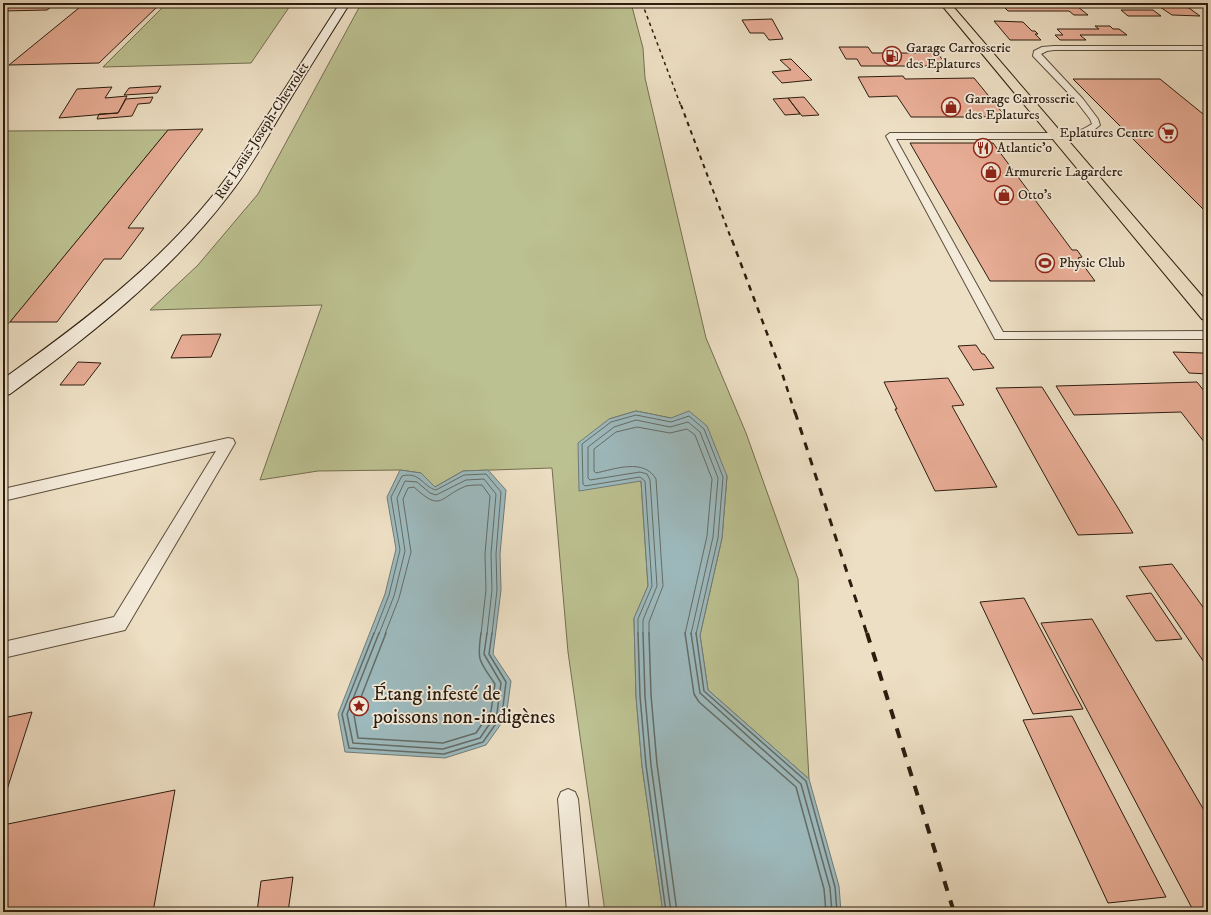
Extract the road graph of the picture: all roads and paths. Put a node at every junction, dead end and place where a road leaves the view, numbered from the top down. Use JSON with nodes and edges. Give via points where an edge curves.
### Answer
{"nodes":[{"id":1,"x":345,"y":3,"type":"edge"},
{"id":2,"x":945,"y":3,"type":"edge"},
{"id":3,"x":1208,"y":48,"type":"edge"},
{"id":4,"x":1058,"y":137,"type":"junction"},
{"id":5,"x":1208,"y":315,"type":"edge"},
{"id":6,"x":1208,"y":335,"type":"edge"},
{"id":7,"x":3,"y":389,"type":"edge"},
{"id":8,"x":3,"y":495,"type":"edge"},
{"id":9,"x":3,"y":650,"type":"edge"},
{"id":10,"x":568,"y":799,"type":"dead end"},
{"id":11,"x":578,"y":912,"type":"edge"}],
"edges":[{"from":1,"to":7,"type":"main road","name":"Rue Louis-Joseph-Chevrolet","via":[[251,152],[201,219],[170,252],[86,326]]},
{"from":2,"to":4,"type":"main road"},
{"from":3,"to":4,"type":"lane","via":[[1040,50],[1037,56],[1096,120],[1096,125],[1086,132]]},
{"from":4,"to":5,"type":"main road"},
{"from":4,"to":6,"type":"lane","via":[[890,136],[999,336]]},
{"from":8,"to":9,"type":"lane","via":[[228,443],[119,624]]},
{"from":10,"to":11,"type":"lane"}]}
